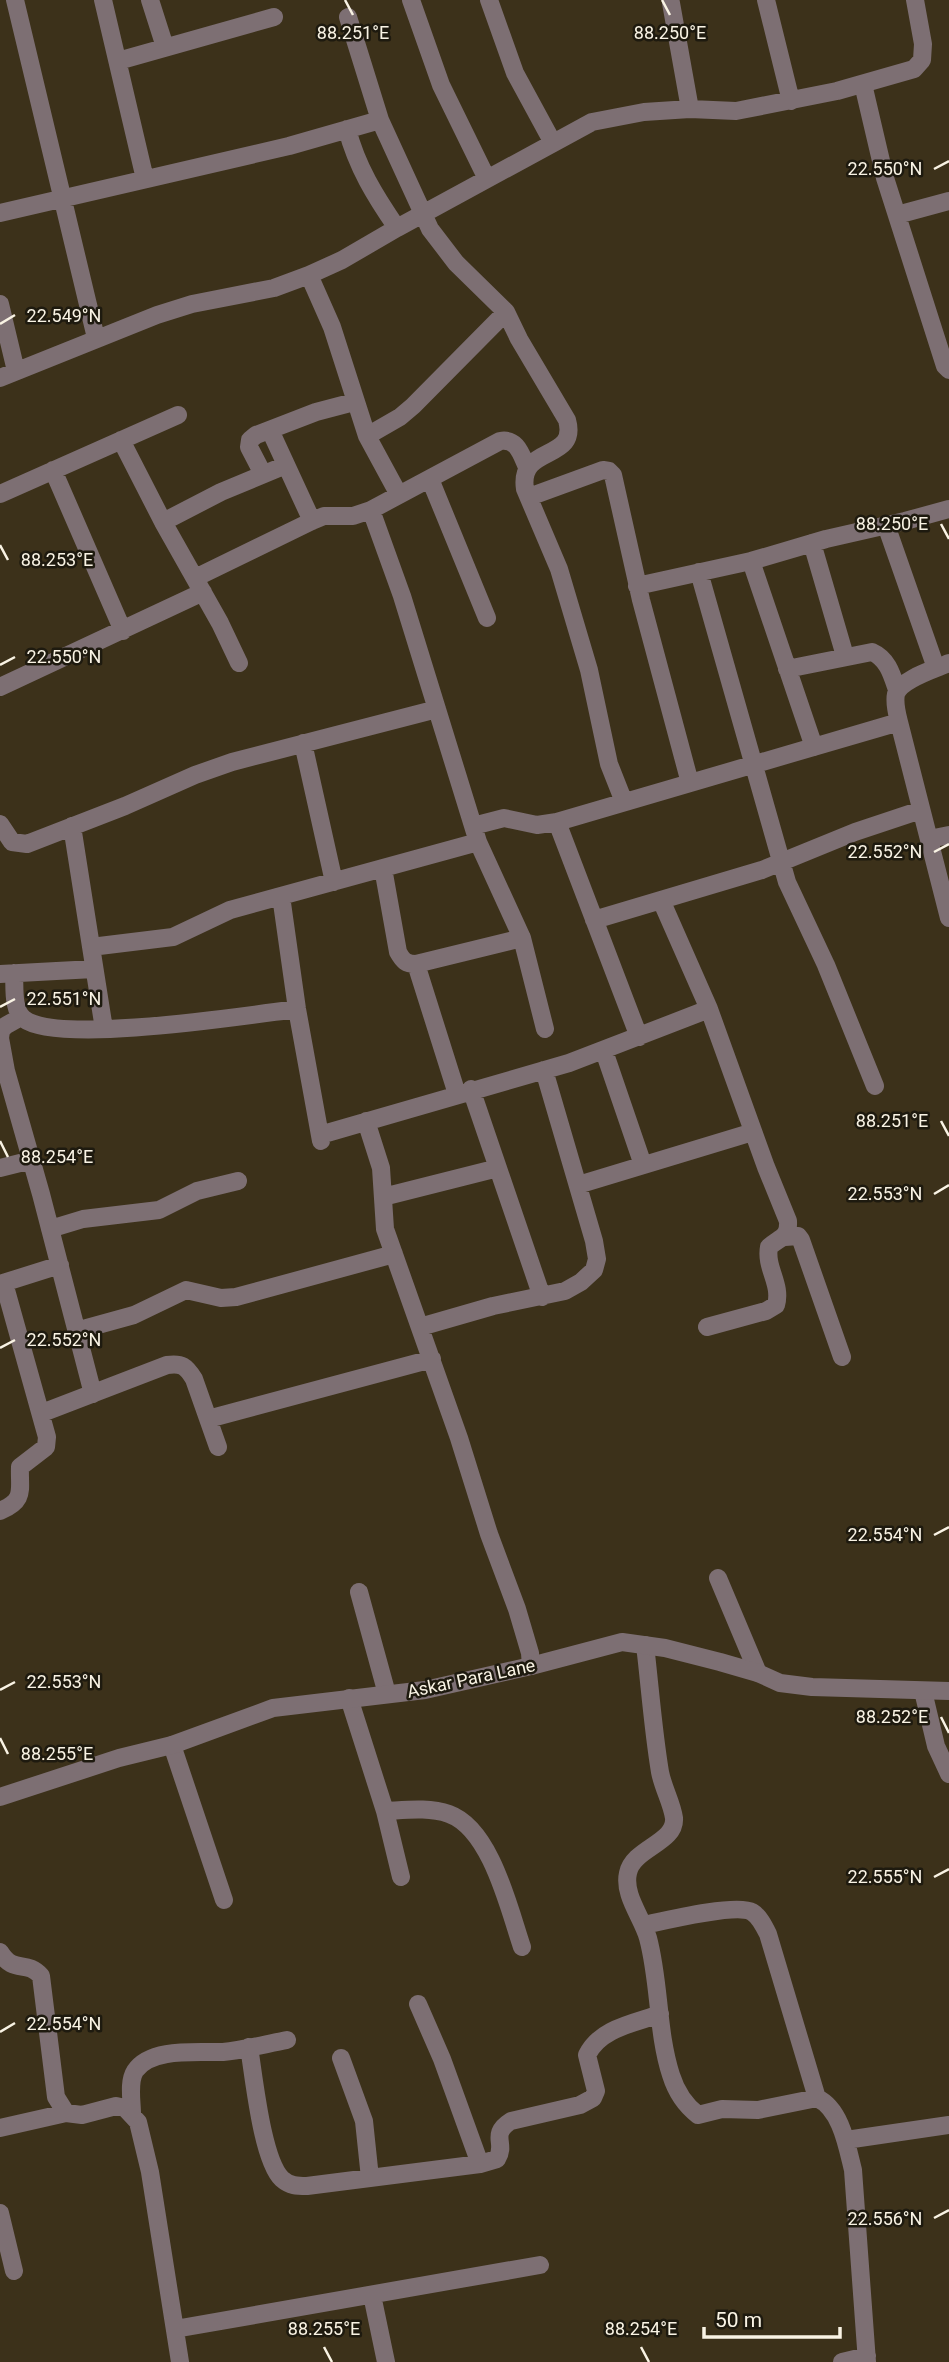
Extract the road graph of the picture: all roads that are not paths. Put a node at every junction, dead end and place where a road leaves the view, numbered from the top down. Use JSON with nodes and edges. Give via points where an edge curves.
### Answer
{"nodes":[{"id":1,"x":15,"y":0,"type":"edge"},
{"id":2,"x":103,"y":0,"type":"edge"},
{"id":3,"x":150,"y":0,"type":"edge"},
{"id":4,"x":411,"y":0,"type":"edge"},
{"id":5,"x":489,"y":0,"type":"edge"},
{"id":6,"x":766,"y":0,"type":"edge"},
{"id":7,"x":915,"y":0,"type":"edge"},
{"id":8,"x":671,"y":2,"type":"dead end"},
{"id":9,"x":274,"y":17,"type":"dead end"},
{"id":10,"x":348,"y":17,"type":"dead end"},
{"id":11,"x":165,"y":47,"type":"junction"},
{"id":12,"x":118,"y":61,"type":"junction"},
{"id":13,"x":863,"y":84,"type":"junction"},
{"id":14,"x":791,"y":101,"type":"junction"},
{"id":15,"x":690,"y":109,"type":"junction"},
{"id":16,"x":380,"y":120,"type":"junction"},
{"id":17,"x":347,"y":129,"type":"junction"},
{"id":18,"x":553,"y":143,"type":"junction"},
{"id":19,"x":145,"y":179,"type":"junction"},
{"id":20,"x":487,"y":179,"type":"junction"},
{"id":21,"x":63,"y":198,"type":"junction"},
{"id":22,"x":949,"y":201,"type":"edge"},
{"id":23,"x":0,"y":213,"type":"edge"},
{"id":24,"x":423,"y":215,"type":"junction"},
{"id":25,"x":897,"y":215,"type":"junction"},
{"id":26,"x":397,"y":228,"type":"junction"},
{"id":27,"x":309,"y":275,"type":"junction"},
{"id":28,"x":0,"y":304,"type":"edge"},
{"id":29,"x":506,"y":312,"type":"junction"},
{"id":30,"x":96,"y":338,"type":"junction"},
{"id":31,"x":949,"y":370,"type":"edge"},
{"id":32,"x":8,"y":374,"type":"edge"},
{"id":33,"x":354,"y":402,"type":"junction"},
{"id":34,"x":178,"y":415,"type":"dead end"},
{"id":35,"x":270,"y":430,"type":"junction"},
{"id":36,"x":367,"y":436,"type":"junction"},
{"id":37,"x":121,"y":440,"type":"junction"},
{"id":38,"x":286,"y":465,"type":"junction"},
{"id":39,"x":527,"y":467,"type":"junction"},
{"id":40,"x":53,"y":470,"type":"junction"},
{"id":41,"x":263,"y":474,"type":"junction"},
{"id":42,"x":430,"y":479,"type":"junction"},
{"id":43,"x":0,"y":494,"type":"edge"},
{"id":44,"x":399,"y":495,"type":"junction"},
{"id":45,"x":529,"y":497,"type":"junction"},
{"id":46,"x":949,"y":509,"type":"edge"},
{"id":47,"x":371,"y":510,"type":"junction"},
{"id":48,"x":312,"y":521,"type":"junction"},
{"id":49,"x":163,"y":522,"type":"junction"},
{"id":50,"x":886,"y":525,"type":"junction"},
{"id":51,"x":812,"y":543,"type":"junction"},
{"id":52,"x":751,"y":561,"type":"junction"},
{"id":53,"x":699,"y":572,"type":"junction"},
{"id":54,"x":199,"y":585,"type":"junction"},
{"id":55,"x":638,"y":586,"type":"junction"},
{"id":56,"x":486,"y":618,"type":"dead end"},
{"id":57,"x":123,"y":631,"type":"junction"},
{"id":58,"x":845,"y":656,"type":"junction"},
{"id":59,"x":239,"y":663,"type":"dead end"},
{"id":60,"x":943,"y":666,"type":"edge"},
{"id":61,"x":788,"y":669,"type":"junction"},
{"id":62,"x":0,"y":687,"type":"edge"},
{"id":63,"x":897,"y":690,"type":"junction"},
{"id":64,"x":437,"y":709,"type":"junction"},
{"id":65,"x":898,"y":722,"type":"junction"},
{"id":66,"x":303,"y":743,"type":"junction"},
{"id":67,"x":814,"y":747,"type":"junction"},
{"id":68,"x":752,"y":764,"type":"junction"},
{"id":69,"x":690,"y":783,"type":"junction"},
{"id":70,"x":624,"y":802,"type":"junction"},
{"id":71,"x":922,"y":810,"type":"junction"},
{"id":72,"x":557,"y":821,"type":"junction"},
{"id":73,"x":0,"y":824,"type":"edge"},
{"id":74,"x":72,"y":826,"type":"junction"},
{"id":75,"x":476,"y":834,"type":"junction"},
{"id":76,"x":949,"y":835,"type":"edge"},
{"id":77,"x":929,"y":839,"type":"junction"},
{"id":78,"x":781,"y":863,"type":"junction"},
{"id":79,"x":383,"y":868,"type":"junction"},
{"id":80,"x":334,"y":882,"type":"junction"},
{"id":81,"x":281,"y":896,"type":"junction"},
{"id":82,"x":661,"y":900,"type":"junction"},
{"id":83,"x":949,"y":918,"type":"edge"},
{"id":84,"x":594,"y":920,"type":"junction"},
{"id":85,"x":522,"y":937,"type":"junction"},
{"id":86,"x":91,"y":947,"type":"junction"},
{"id":87,"x":416,"y":964,"type":"junction"},
{"id":88,"x":94,"y":970,"type":"junction"},
{"id":89,"x":7,"y":974,"type":"edge"},
{"id":90,"x":297,"y":1009,"type":"junction"},
{"id":91,"x":709,"y":1009,"type":"junction"},
{"id":92,"x":21,"y":1017,"type":"junction"},
{"id":93,"x":104,"y":1029,"type":"junction"},
{"id":94,"x":545,"y":1029,"type":"dead end"},
{"id":95,"x":639,"y":1037,"type":"junction"},
{"id":96,"x":604,"y":1051,"type":"junction"},
{"id":97,"x":544,"y":1070,"type":"junction"},
{"id":98,"x":875,"y":1086,"type":"dead end"},
{"id":99,"x":464,"y":1091,"type":"junction"},
{"id":100,"x":366,"y":1121,"type":"junction"},
{"id":101,"x":753,"y":1132,"type":"junction"},
{"id":102,"x":32,"y":1160,"type":"junction"},
{"id":103,"x":643,"y":1165,"type":"junction"},
{"id":104,"x":0,"y":1168,"type":"edge"},
{"id":105,"x":498,"y":1168,"type":"junction"},
{"id":106,"x":238,"y":1181,"type":"dead end"},
{"id":107,"x":578,"y":1185,"type":"junction"},
{"id":108,"x":383,"y":1197,"type":"junction"},
{"id":109,"x":50,"y":1229,"type":"junction"},
{"id":110,"x":785,"y":1237,"type":"junction"},
{"id":111,"x":394,"y":1254,"type":"junction"},
{"id":112,"x":60,"y":1265,"type":"junction"},
{"id":113,"x":2,"y":1284,"type":"edge"},
{"id":114,"x":542,"y":1297,"type":"junction"},
{"id":115,"x":420,"y":1327,"type":"junction"},
{"id":116,"x":707,"y":1327,"type":"dead end"},
{"id":117,"x":76,"y":1331,"type":"junction"},
{"id":118,"x":842,"y":1357,"type":"dead end"},
{"id":119,"x":432,"y":1359,"type":"junction"},
{"id":120,"x":93,"y":1394,"type":"junction"},
{"id":121,"x":41,"y":1413,"type":"junction"},
{"id":122,"x":208,"y":1419,"type":"junction"},
{"id":123,"x":218,"y":1447,"type":"dead end"},
{"id":124,"x":0,"y":1511,"type":"edge"},
{"id":125,"x":718,"y":1578,"type":"dead end"},
{"id":126,"x":359,"y":1592,"type":"dead end"},
{"id":127,"x":645,"y":1645,"type":"junction"},
{"id":128,"x":531,"y":1667,"type":"junction"},
{"id":129,"x":758,"y":1673,"type":"junction"},
{"id":130,"x":923,"y":1691,"type":"junction"},
{"id":131,"x":949,"y":1691,"type":"edge"},
{"id":132,"x":387,"y":1694,"type":"junction"},
{"id":133,"x":349,"y":1698,"type":"junction"},
{"id":134,"x":172,"y":1745,"type":"junction"},
{"id":135,"x":949,"y":1774,"type":"edge"},
{"id":136,"x":0,"y":1797,"type":"edge"},
{"id":137,"x":385,"y":1811,"type":"junction"},
{"id":138,"x":401,"y":1877,"type":"dead end"},
{"id":139,"x":224,"y":1900,"type":"dead end"},
{"id":140,"x":644,"y":1925,"type":"junction"},
{"id":141,"x":522,"y":1947,"type":"dead end"},
{"id":142,"x":0,"y":1952,"type":"edge"},
{"id":143,"x":418,"y":2004,"type":"dead end"},
{"id":144,"x":660,"y":2014,"type":"junction"},
{"id":145,"x":287,"y":2040,"type":"dead end"},
{"id":146,"x":249,"y":2048,"type":"junction"},
{"id":147,"x":341,"y":2058,"type":"dead end"},
{"id":148,"x":817,"y":2098,"type":"junction"},
{"id":149,"x":66,"y":2113,"type":"junction"},
{"id":150,"x":132,"y":2114,"type":"junction"},
{"id":151,"x":949,"y":2125,"type":"edge"},
{"id":152,"x":0,"y":2128,"type":"edge"},
{"id":153,"x":846,"y":2140,"type":"junction"},
{"id":154,"x":480,"y":2164,"type":"junction"},
{"id":155,"x":370,"y":2178,"type":"junction"},
{"id":156,"x":0,"y":2213,"type":"edge"},
{"id":157,"x":540,"y":2265,"type":"dead end"},
{"id":158,"x":14,"y":2271,"type":"dead end"},
{"id":159,"x":372,"y":2295,"type":"junction"},
{"id":160,"x":175,"y":2329,"type":"junction"},
{"id":161,"x":867,"y":2359,"type":"edge"},
{"id":162,"x":180,"y":2362,"type":"edge"},
{"id":163,"x":386,"y":2362,"type":"edge"},
{"id":164,"x":842,"y":2362,"type":"edge"}],
"edges":[{"from":1,"to":21,"type":"street"},
{"from":2,"to":12,"type":"street"},
{"from":3,"to":11,"type":"street"},
{"from":4,"to":20,"type":"street","via":[[441,85]]},
{"from":5,"to":18,"type":"street","via":[[515,73]]},
{"from":6,"to":14,"type":"street"},
{"from":7,"to":13,"type":"street","via":[[922,60],[914,69]]},
{"from":8,"to":15,"type":"street"},
{"from":9,"to":11,"type":"street"},
{"from":10,"to":16,"type":"street"},
{"from":11,"to":12,"type":"street"},
{"from":12,"to":19,"type":"street"},
{"from":13,"to":14,"type":"street"},
{"from":13,"to":25,"type":"street"},
{"from":14,"to":15,"type":"street","via":[[736,111]]},
{"from":15,"to":18,"type":"street","via":[[592,122]]},
{"from":16,"to":17,"type":"street"},
{"from":16,"to":24,"type":"street"},
{"from":17,"to":19,"type":"street"},
{"from":17,"to":26,"type":"street","via":[[362,172]]},
{"from":18,"to":20,"type":"street"},
{"from":19,"to":21,"type":"street"},
{"from":20,"to":24,"type":"street"},
{"from":21,"to":23,"type":"street"},
{"from":21,"to":30,"type":"street"},
{"from":22,"to":25,"type":"street"},
{"from":24,"to":26,"type":"street"},
{"from":24,"to":29,"type":"street","via":[[447,253]]},
{"from":25,"to":31,"type":"street"},
{"from":26,"to":27,"type":"street"},
{"from":27,"to":30,"type":"street","via":[[274,288],[192,304]]},
{"from":27,"to":33,"type":"street","via":[[332,327]]},
{"from":28,"to":32,"type":"street"},
{"from":29,"to":36,"type":"street","via":[[413,407]]},
{"from":29,"to":39,"type":"street","via":[[570,431],[567,441]]},
{"from":30,"to":32,"type":"street"},
{"from":33,"to":35,"type":"street"},
{"from":33,"to":36,"type":"street"},
{"from":34,"to":37,"type":"street"},
{"from":35,"to":38,"type":"street"},
{"from":35,"to":41,"type":"street","via":[[250,440]]},
{"from":36,"to":44,"type":"street"},
{"from":37,"to":40,"type":"street"},
{"from":37,"to":49,"type":"street"},
{"from":38,"to":41,"type":"street"},
{"from":38,"to":48,"type":"street"},
{"from":39,"to":42,"type":"street","via":[[514,442],[500,441]]},
{"from":39,"to":45,"type":"street","via":[[523,475]]},
{"from":40,"to":43,"type":"street"},
{"from":40,"to":57,"type":"street"},
{"from":41,"to":49,"type":"street"},
{"from":42,"to":44,"type":"street"},
{"from":42,"to":56,"type":"street"},
{"from":44,"to":47,"type":"street"},
{"from":45,"to":55,"type":"street","via":[[609,471],[616,484]]},
{"from":45,"to":70,"type":"street","via":[[559,569],[589,670],[609,764]]},
{"from":46,"to":50,"type":"street"},
{"from":47,"to":48,"type":"street"},
{"from":47,"to":64,"type":"street"},
{"from":48,"to":54,"type":"street"},
{"from":49,"to":54,"type":"street"},
{"from":50,"to":51,"type":"street"},
{"from":50,"to":60,"type":"street"},
{"from":51,"to":52,"type":"street"},
{"from":51,"to":58,"type":"street"},
{"from":52,"to":53,"type":"street"},
{"from":52,"to":61,"type":"street"},
{"from":53,"to":55,"type":"street"},
{"from":53,"to":68,"type":"street"},
{"from":54,"to":57,"type":"street"},
{"from":54,"to":59,"type":"street"},
{"from":55,"to":69,"type":"street"},
{"from":57,"to":62,"type":"street"},
{"from":58,"to":61,"type":"street"},
{"from":58,"to":63,"type":"street","via":[[879,655]]},
{"from":60,"to":63,"type":"street"},
{"from":61,"to":67,"type":"street"},
{"from":63,"to":65,"type":"street"},
{"from":64,"to":66,"type":"street"},
{"from":64,"to":75,"type":"street"},
{"from":65,"to":67,"type":"street"},
{"from":65,"to":71,"type":"street"},
{"from":66,"to":74,"type":"street","via":[[232,762]]},
{"from":66,"to":80,"type":"street"},
{"from":67,"to":68,"type":"street"},
{"from":68,"to":69,"type":"street"},
{"from":68,"to":78,"type":"street"},
{"from":69,"to":70,"type":"street"},
{"from":70,"to":72,"type":"street"},
{"from":71,"to":77,"type":"street"},
{"from":71,"to":78,"type":"street"},
{"from":72,"to":75,"type":"street","via":[[537,825],[504,818]]},
{"from":72,"to":84,"type":"street"},
{"from":73,"to":74,"type":"street","via":[[7,837],[19,845]]},
{"from":74,"to":86,"type":"street"},
{"from":75,"to":79,"type":"street"},
{"from":75,"to":85,"type":"street"},
{"from":76,"to":77,"type":"street"},
{"from":77,"to":83,"type":"street"},
{"from":78,"to":82,"type":"street"},
{"from":78,"to":98,"type":"street"},
{"from":79,"to":80,"type":"street"},
{"from":79,"to":87,"type":"street","via":[[398,952],[402,960]]},
{"from":80,"to":81,"type":"street"},
{"from":81,"to":86,"type":"street","via":[[219,914],[173,937]]},
{"from":81,"to":90,"type":"street"},
{"from":82,"to":84,"type":"street"},
{"from":82,"to":91,"type":"street"},
{"from":84,"to":95,"type":"street"},
{"from":85,"to":87,"type":"street"},
{"from":85,"to":94,"type":"street"},
{"from":86,"to":88,"type":"street"},
{"from":87,"to":99,"type":"street"},
{"from":88,"to":89,"type":"street"},
{"from":88,"to":93,"type":"street"},
{"from":89,"to":92,"type":"street"},
{"from":90,"to":93,"type":"street"},
{"from":90,"to":100,"type":"street","via":[[321,1138]]},
{"from":91,"to":95,"type":"street"},
{"from":91,"to":101,"type":"street"},
{"from":92,"to":93,"type":"street","via":[[46,1027]]},
{"from":92,"to":102,"type":"street","via":[[5,1026],[0,1038]]},
{"from":95,"to":96,"type":"street"},
{"from":96,"to":97,"type":"street"},
{"from":96,"to":103,"type":"street"},
{"from":97,"to":99,"type":"street"},
{"from":97,"to":107,"type":"street"},
{"from":99,"to":100,"type":"street"},
{"from":99,"to":105,"type":"street"},
{"from":100,"to":108,"type":"street","via":[[381,1168]]},
{"from":101,"to":103,"type":"street"},
{"from":101,"to":110,"type":"street","via":[[788,1221]]},
{"from":102,"to":104,"type":"street"},
{"from":102,"to":109,"type":"street"},
{"from":103,"to":107,"type":"street"},
{"from":105,"to":108,"type":"street"},
{"from":105,"to":114,"type":"street"},
{"from":106,"to":109,"type":"street","via":[[198,1191],[159,1210],[83,1219]]},
{"from":107,"to":114,"type":"street","via":[[594,1241],[594,1270],[565,1291]]},
{"from":108,"to":111,"type":"street","via":[[385,1229]]},
{"from":109,"to":112,"type":"street"},
{"from":110,"to":116,"type":"street","via":[[769,1247],[768,1254],[778,1285],[776,1306]]},
{"from":110,"to":118,"type":"street","via":[[801,1240]]},
{"from":111,"to":115,"type":"street"},
{"from":111,"to":117,"type":"street","via":[[236,1297],[186,1290],[146,1310]]},
{"from":112,"to":113,"type":"street"},
{"from":112,"to":117,"type":"street"},
{"from":113,"to":121,"type":"street"},
{"from":114,"to":115,"type":"street"},
{"from":115,"to":119,"type":"street"},
{"from":117,"to":120,"type":"street"},
{"from":119,"to":122,"type":"street"},
{"from":119,"to":128,"type":"street","via":[[517,1609]]},
{"from":120,"to":121,"type":"street"},
{"from":120,"to":122,"type":"street","via":[[179,1363],[194,1379]]},
{"from":121,"to":124,"type":"street","via":[[46,1447],[20,1467],[21,1493]]},
{"from":122,"to":123,"type":"street"},
{"from":125,"to":129,"type":"street"},
{"from":126,"to":132,"type":"street"},
{"from":127,"to":128,"type":"street","name":"Askar Para Lane","via":[[622,1642]]},
{"from":127,"to":129,"type":"street","name":"Askar Para Lane"},
{"from":127,"to":140,"type":"street","via":[[660,1775],[674,1818],[669,1833],[640,1853],[628,1870],[628,1892]]},
{"from":128,"to":132,"type":"street","name":"Askar Para Lane"},
{"from":129,"to":130,"type":"street","name":"Askar Para Lane","via":[[780,1683],[811,1687]]},
{"from":130,"to":131,"type":"street","name":"Askar Para Lane"},
{"from":130,"to":135,"type":"street","via":[[936,1746]]},
{"from":132,"to":133,"type":"street","name":"Askar Para Lane"},
{"from":133,"to":134,"type":"street","name":"Askar Para Lane","via":[[273,1708]]},
{"from":133,"to":137,"type":"street"},
{"from":134,"to":136,"type":"street","name":"Askar Para Lane"},
{"from":134,"to":139,"type":"street"},
{"from":137,"to":138,"type":"street"},
{"from":137,"to":141,"type":"street","via":[[426,1809],[451,1814],[469,1829],[493,1865]]},
{"from":140,"to":144,"type":"street"},
{"from":140,"to":148,"type":"street","via":[[728,1910],[752,1912],[768,1934]]},
{"from":142,"to":149,"type":"street","via":[[7,1963],[29,1967],[41,1976],[56,2097]]},
{"from":143,"to":154,"type":"street"},
{"from":144,"to":148,"type":"street","via":[[671,2076],[698,2115],[722,2109],[758,2110]]},
{"from":144,"to":154,"type":"street","via":[[616,2029],[591,2047],[587,2055],[596,2091],[593,2098],[511,2121],[499,2133],[498,2159]]},
{"from":145,"to":146,"type":"street"},
{"from":146,"to":150,"type":"street","via":[[189,2051],[149,2060],[133,2077]]},
{"from":146,"to":155,"type":"street","via":[[268,2153],[277,2174],[293,2186]]},
{"from":147,"to":155,"type":"street","via":[[364,2121]]},
{"from":148,"to":153,"type":"street","via":[[831,2108]]},
{"from":149,"to":150,"type":"street","via":[[82,2115],[116,2106]]},
{"from":149,"to":152,"type":"street"},
{"from":150,"to":160,"type":"street","via":[[150,2172]]},
{"from":151,"to":153,"type":"street"},
{"from":153,"to":161,"type":"street","via":[[853,2169]]},
{"from":154,"to":155,"type":"street"},
{"from":156,"to":158,"type":"street"},
{"from":157,"to":159,"type":"street"},
{"from":159,"to":160,"type":"street"},
{"from":159,"to":163,"type":"street"},
{"from":160,"to":162,"type":"street"},
{"from":161,"to":164,"type":"street"}]}
